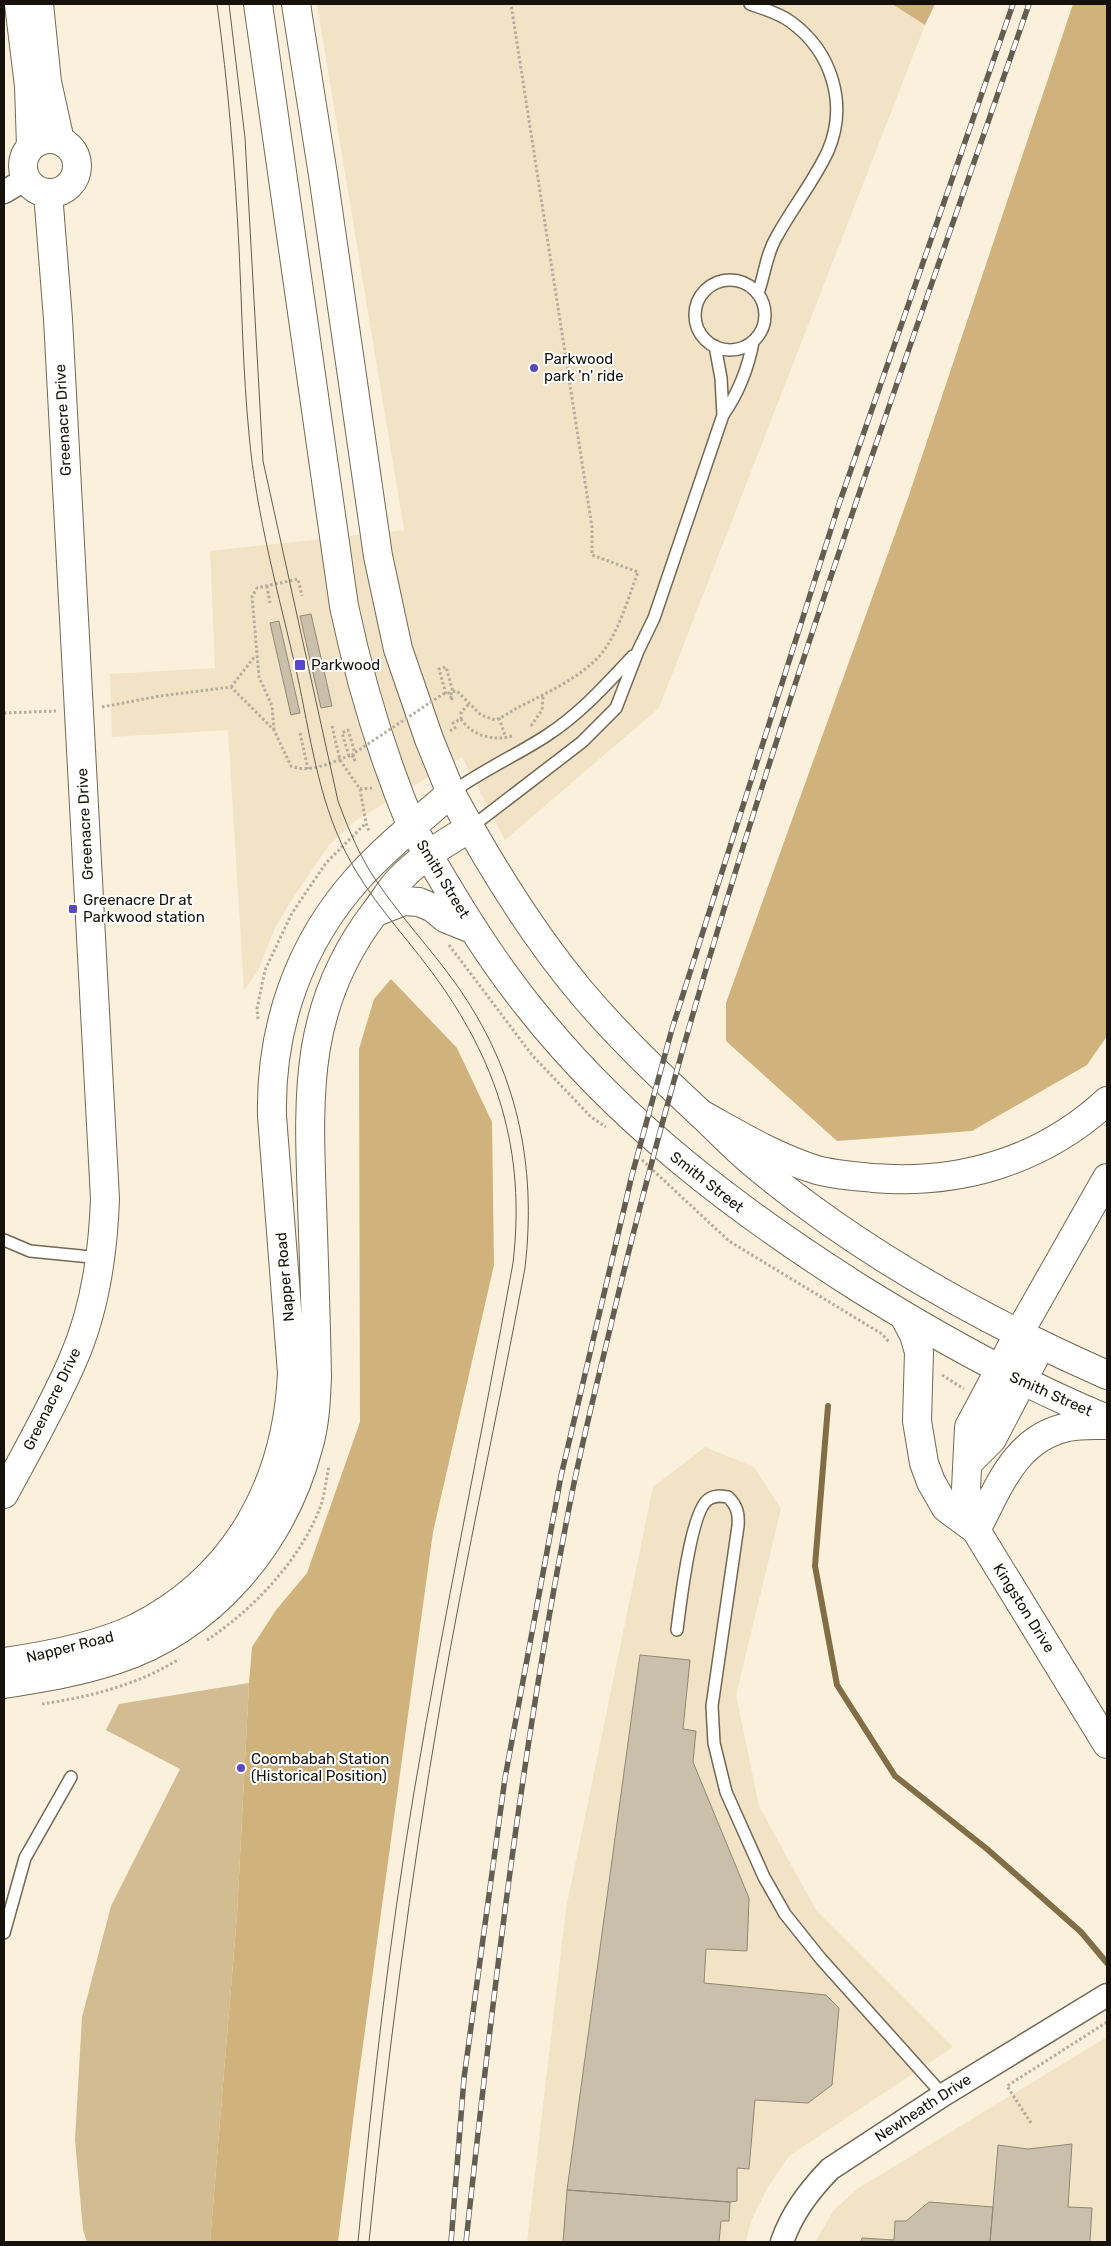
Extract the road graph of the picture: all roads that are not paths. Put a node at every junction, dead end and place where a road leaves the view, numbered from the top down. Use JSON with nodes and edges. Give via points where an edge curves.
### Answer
{"nodes":[{"id":1,"x":19,"y":4,"type":"edge"},
{"id":2,"x":40,"y":4,"type":"edge"},
{"id":3,"x":258,"y":4,"type":"edge"},
{"id":4,"x":296,"y":4,"type":"edge"},
{"id":5,"x":750,"y":4,"type":"edge"},
{"id":6,"x":60,"y":141,"type":"junction"},
{"id":7,"x":31,"y":146,"type":"junction"},
{"id":8,"x":15,"y":185,"type":"edge"},
{"id":9,"x":48,"y":193,"type":"junction"},
{"id":10,"x":758,"y":293,"type":"junction"},
{"id":11,"x":753,"y":342,"type":"junction"},
{"id":12,"x":716,"y":346,"type":"junction"},
{"id":13,"x":723,"y":415,"type":"junction"},
{"id":14,"x":638,"y":652,"type":"junction"},
{"id":15,"x":451,"y":793,"type":"junction"},
{"id":16,"x":412,"y":827,"type":"junction"},
{"id":17,"x":470,"y":828,"type":"junction"},
{"id":18,"x":428,"y":855,"type":"junction"},
{"id":19,"x":376,"y":912,"type":"junction"},
{"id":20,"x":472,"y":929,"type":"junction"},
{"id":21,"x":1107,"y":1101,"type":"edge"},
{"id":22,"x":701,"y":1114,"type":"junction"},
{"id":23,"x":1107,"y":1178,"type":"edge"},
{"id":24,"x":4,"y":1240,"type":"edge"},
{"id":25,"x":101,"y":1258,"type":"junction"},
{"id":26,"x":904,"y":1316,"type":"junction"},
{"id":27,"x":1030,"y":1339,"type":"junction"},
{"id":28,"x":1107,"y":1375,"type":"edge"},
{"id":29,"x":1011,"y":1376,"type":"junction"},
{"id":30,"x":1107,"y":1419,"type":"edge"},
{"id":31,"x":1107,"y":1425,"type":"edge"},
{"id":32,"x":4,"y":1494,"type":"edge"},
{"id":33,"x":976,"y":1530,"type":"junction"},
{"id":34,"x":676,"y":1630,"type":"dead end"},
{"id":35,"x":4,"y":1662,"type":"edge"},
{"id":36,"x":4,"y":1684,"type":"edge"},
{"id":37,"x":1107,"y":1744,"type":"edge"},
{"id":38,"x":71,"y":1777,"type":"dead end"},
{"id":39,"x":4,"y":1932,"type":"edge"},
{"id":40,"x":1100,"y":1999,"type":"edge"},
{"id":41,"x":942,"y":2095,"type":"junction"},
{"id":42,"x":782,"y":2242,"type":"edge"}],
"edges":[{"from":1,"to":7,"type":"main road"},
{"from":2,"to":6,"type":"main road","via":[[48,82]]},
{"from":3,"to":16,"type":"main road","name":"Smith Street","via":[[344,606],[370,713]]},
{"from":4,"to":15,"type":"main road","via":[[386,598],[408,682]]},
{"from":5,"to":10,"type":"lane","via":[[781,15],[806,35],[828,66],[836,98],[835,130],[829,147],[771,248]]},
{"from":6,"to":7,"type":"main road","via":[[45,140]]},
{"from":6,"to":9,"type":"main road","via":[[72,152],[77,168],[65,189]]},
{"from":7,"to":8,"type":"main road"},
{"from":8,"to":9,"type":"main road"},
{"from":9,"to":25,"type":"main road","name":"Greenacre Drive","via":[[58,319],[104,1172]]},
{"from":10,"to":11,"type":"lane","via":[[766,313],[764,324]]},
{"from":10,"to":12,"type":"lane","via":[[745,283],[730,280],[710,287],[702,295],[697,305],[697,325],[701,334]]},
{"from":11,"to":12,"type":"lane","via":[[735,349]]},
{"from":11,"to":13,"type":"lane","via":[[749,364],[737,394]]},
{"from":12,"to":13,"type":"lane"},
{"from":13,"to":14,"type":"lane","via":[[654,618]]},
{"from":14,"to":15,"type":"lane","via":[[568,720],[529,746],[475,775]]},
{"from":14,"to":17,"type":"lane","via":[[616,708],[606,720],[559,761]]},
{"from":15,"to":16,"type":"main road","name":"Napper Road"},
{"from":15,"to":17,"type":"main road"},
{"from":16,"to":18,"type":"main road","name":"Smith Street"},
{"from":16,"to":35,"type":"main road","name":"Napper Road","via":[[359,876],[329,915],[302,963],[278,1034],[272,1075],[272,1116],[292,1373],[286,1434],[268,1490],[238,1542],[200,1584],[169,1608],[104,1640]]},
{"from":17,"to":18,"type":"main road","name":"Napper Road"},
{"from":17,"to":22,"type":"main road","via":[[521,910],[580,990],[640,1057]]},
{"from":18,"to":19,"type":"main road","name":"Napper Road","via":[[400,878]]},
{"from":18,"to":20,"type":"main road","name":"Smith Street"},
{"from":19,"to":20,"type":"main road","via":[[404,901],[418,902]]},
{"from":19,"to":36,"type":"main road","name":"Napper Road","via":[[359,933],[340,969],[317,1032],[309,1130],[318,1377],[309,1448],[285,1510],[267,1542],[233,1584],[203,1612],[174,1632],[116,1660],[78,1671]]},
{"from":20,"to":26,"type":"main road","name":"Smith Street","via":[[529,1008],[640,1127],[761,1224]]},
{"from":21,"to":22,"type":"main road","via":[[1049,1144],[1020,1157],[960,1176],[933,1179],[894,1180],[819,1171],[766,1150]]},
{"from":22,"to":27,"type":"main road","via":[[752,1162],[841,1229],[939,1290]]},
{"from":23,"to":27,"type":"main road","name":"Kingston Drive"},
{"from":24,"to":25,"type":"lane","via":[[30,1251]]},
{"from":25,"to":32,"type":"main road","name":"Greenacre Drive","via":[[89,1313],[73,1361]]},
{"from":26,"to":29,"type":"main road","name":"Smith Street"},
{"from":26,"to":33,"type":"main road","via":[[919,1352],[916,1421],[924,1463],[946,1508]]},
{"from":27,"to":28,"type":"main road"},
{"from":27,"to":29,"type":"main road","name":"Kingston Drive"},
{"from":29,"to":30,"type":"main road","name":"Smith Street"},
{"from":29,"to":33,"type":"main road","name":"Kingston Drive","via":[[969,1427],[966,1490]]},
{"from":31,"to":33,"type":"main road","via":[[1063,1428],[1024,1448],[1006,1471]]},
{"from":33,"to":37,"type":"main road","name":"Kingston Drive"},
{"from":34,"to":41,"type":"lane","via":[[686,1565],[700,1508],[708,1499],[728,1497],[739,1514],[712,1706],[714,1742],[726,1792],[764,1877],[785,1914]]},
{"from":38,"to":39,"type":"lane","via":[[26,1858]]},
{"from":40,"to":41,"type":"street","name":"Newheath Drive"},
{"from":41,"to":42,"type":"street","name":"Newheath Drive","via":[[830,2169],[799,2206]]}]}
